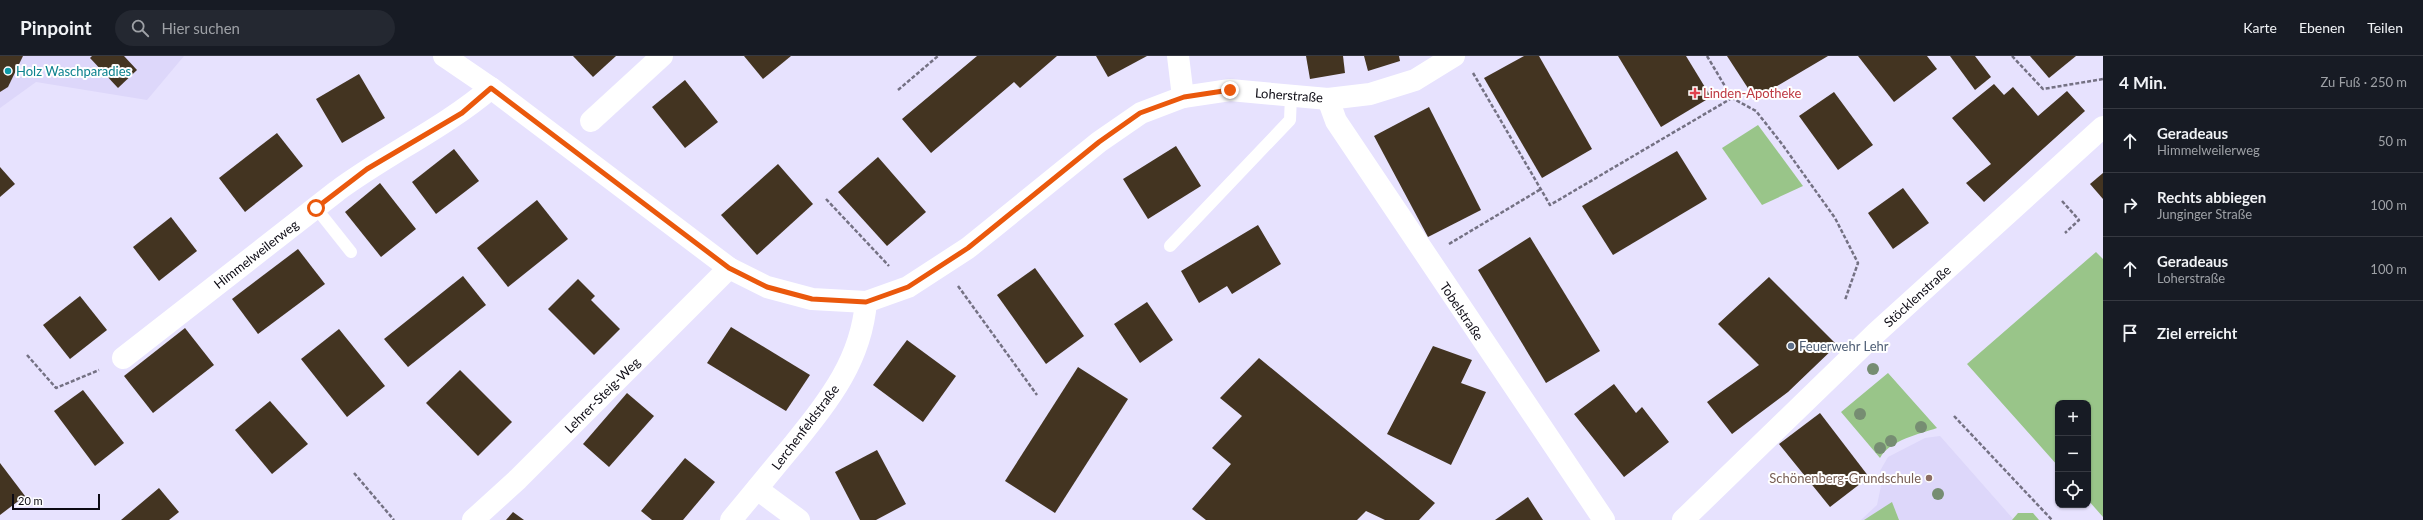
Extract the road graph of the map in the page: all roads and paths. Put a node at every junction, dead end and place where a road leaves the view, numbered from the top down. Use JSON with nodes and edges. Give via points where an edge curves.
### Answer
{"nodes":[{"id":1,"x":444,"y":56,"type":"edge"},
{"id":2,"x":662,"y":56,"type":"edge"},
{"id":3,"x":938,"y":56,"type":"edge"},
{"id":4,"x":1178,"y":56,"type":"edge"},
{"id":5,"x":1454,"y":56,"type":"edge"},
{"id":6,"x":1707,"y":56,"type":"edge"},
{"id":7,"x":2012,"y":56,"type":"edge"},
{"id":8,"x":1473,"y":73,"type":"dead end"},
{"id":9,"x":2103,"y":79,"type":"edge"},
{"id":10,"x":491,"y":88,"type":"junction"},
{"id":11,"x":898,"y":90,"type":"dead end"},
{"id":12,"x":1291,"y":96,"type":"junction"},
{"id":13,"x":1184,"y":97,"type":"junction"},
{"id":14,"x":1328,"y":98,"type":"junction"},
{"id":15,"x":1732,"y":98,"type":"junction"},
{"id":16,"x":590,"y":121,"type":"dead end"},
{"id":17,"x":2103,"y":127,"type":"edge"},
{"id":18,"x":2044,"y":181,"type":"junction"},
{"id":19,"x":1541,"y":189,"type":"junction"},
{"id":20,"x":826,"y":199,"type":"dead end"},
{"id":21,"x":316,"y":208,"type":"junction"},
{"id":22,"x":2065,"y":233,"type":"dead end"},
{"id":23,"x":1170,"y":246,"type":"dead end"},
{"id":24,"x":351,"y":252,"type":"dead end"},
{"id":25,"x":1426,"y":257,"type":"junction"},
{"id":26,"x":943,"y":265,"type":"junction"},
{"id":27,"x":729,"y":268,"type":"junction"},
{"id":28,"x":908,"y":287,"type":"junction"},
{"id":29,"x":1845,"y":300,"type":"dead end"},
{"id":30,"x":866,"y":302,"type":"junction"},
{"id":31,"x":27,"y":355,"type":"dead end"},
{"id":32,"x":123,"y":358,"type":"joint"},
{"id":33,"x":1037,"y":395,"type":"dead end"},
{"id":34,"x":1954,"y":416,"type":"dead end"},
{"id":35,"x":354,"y":473,"type":"dead end"},
{"id":36,"x":757,"y":489,"type":"junction"},
{"id":37,"x":394,"y":520,"type":"edge"},
{"id":38,"x":473,"y":520,"type":"edge"},
{"id":39,"x":731,"y":520,"type":"edge"},
{"id":40,"x":799,"y":520,"type":"edge"},
{"id":41,"x":1604,"y":520,"type":"edge"},
{"id":42,"x":1683,"y":520,"type":"edge"},
{"id":43,"x":2052,"y":520,"type":"edge"}],
"edges":[{"from":1,"to":10,"type":"street"},
{"from":2,"to":16,"type":"street"},
{"from":3,"to":11,"type":"path"},
{"from":4,"to":13,"type":"street"},
{"from":5,"to":14,"type":"street","name":"Loherstraße","via":[[1415,80],[1370,94]]},
{"from":6,"to":15,"type":"path"},
{"from":7,"to":9,"type":"path","via":[[2042,89]]},
{"from":8,"to":19,"type":"path"},
{"from":10,"to":21,"type":"street","name":"Himmelweilerweg","via":[[462,113],[367,169]]},
{"from":10,"to":27,"type":"street"},
{"from":12,"to":13,"type":"street","name":"Loherstraße","via":[[1230,90]]},
{"from":12,"to":14,"type":"street","name":"Loherstraße"},
{"from":12,"to":23,"type":"lane","via":[[1290,120]]},
{"from":13,"to":26,"type":"street","name":"Loherstraße","via":[[1140,113]]},
{"from":14,"to":25,"type":"street","name":"Tobelstraße","via":[[1336,121]]},
{"from":15,"to":19,"type":"path","via":[[1550,205]]},
{"from":15,"to":29,"type":"path","via":[[1756,111],[1835,218],[1858,263]]},
{"from":17,"to":18,"type":"street","name":"Stöcklenstraße"},
{"from":18,"to":22,"type":"path","via":[[2079,220]]},
{"from":18,"to":42,"type":"street","name":"Stöcklenstraße","via":[[1876,333]]},
{"from":19,"to":25,"type":"path"},
{"from":20,"to":28,"type":"path"},
{"from":21,"to":24,"type":"lane"},
{"from":21,"to":32,"type":"street","name":"Himmelweilerweg"},
{"from":25,"to":41,"type":"street","name":"Tobelstraße"},
{"from":26,"to":28,"type":"street","name":"Loherstraße"},
{"from":26,"to":33,"type":"path"},
{"from":27,"to":30,"type":"street","via":[[767,287],[812,299]]},
{"from":27,"to":38,"type":"street","name":"Lehrer-Steig-Weg","via":[[518,479]]},
{"from":28,"to":30,"type":"street","name":"Loherstraße"},
{"from":30,"to":36,"type":"street","name":"Lerchenfeldstraße","via":[[865,320],[857,349],[832,396]]},
{"from":31,"to":32,"type":"path","via":[[56,388],[85,378]]},
{"from":34,"to":43,"type":"path"},
{"from":35,"to":37,"type":"path"},
{"from":36,"to":39,"type":"street","name":"Lerchenfeldstraße"},
{"from":36,"to":40,"type":"street"}]}
